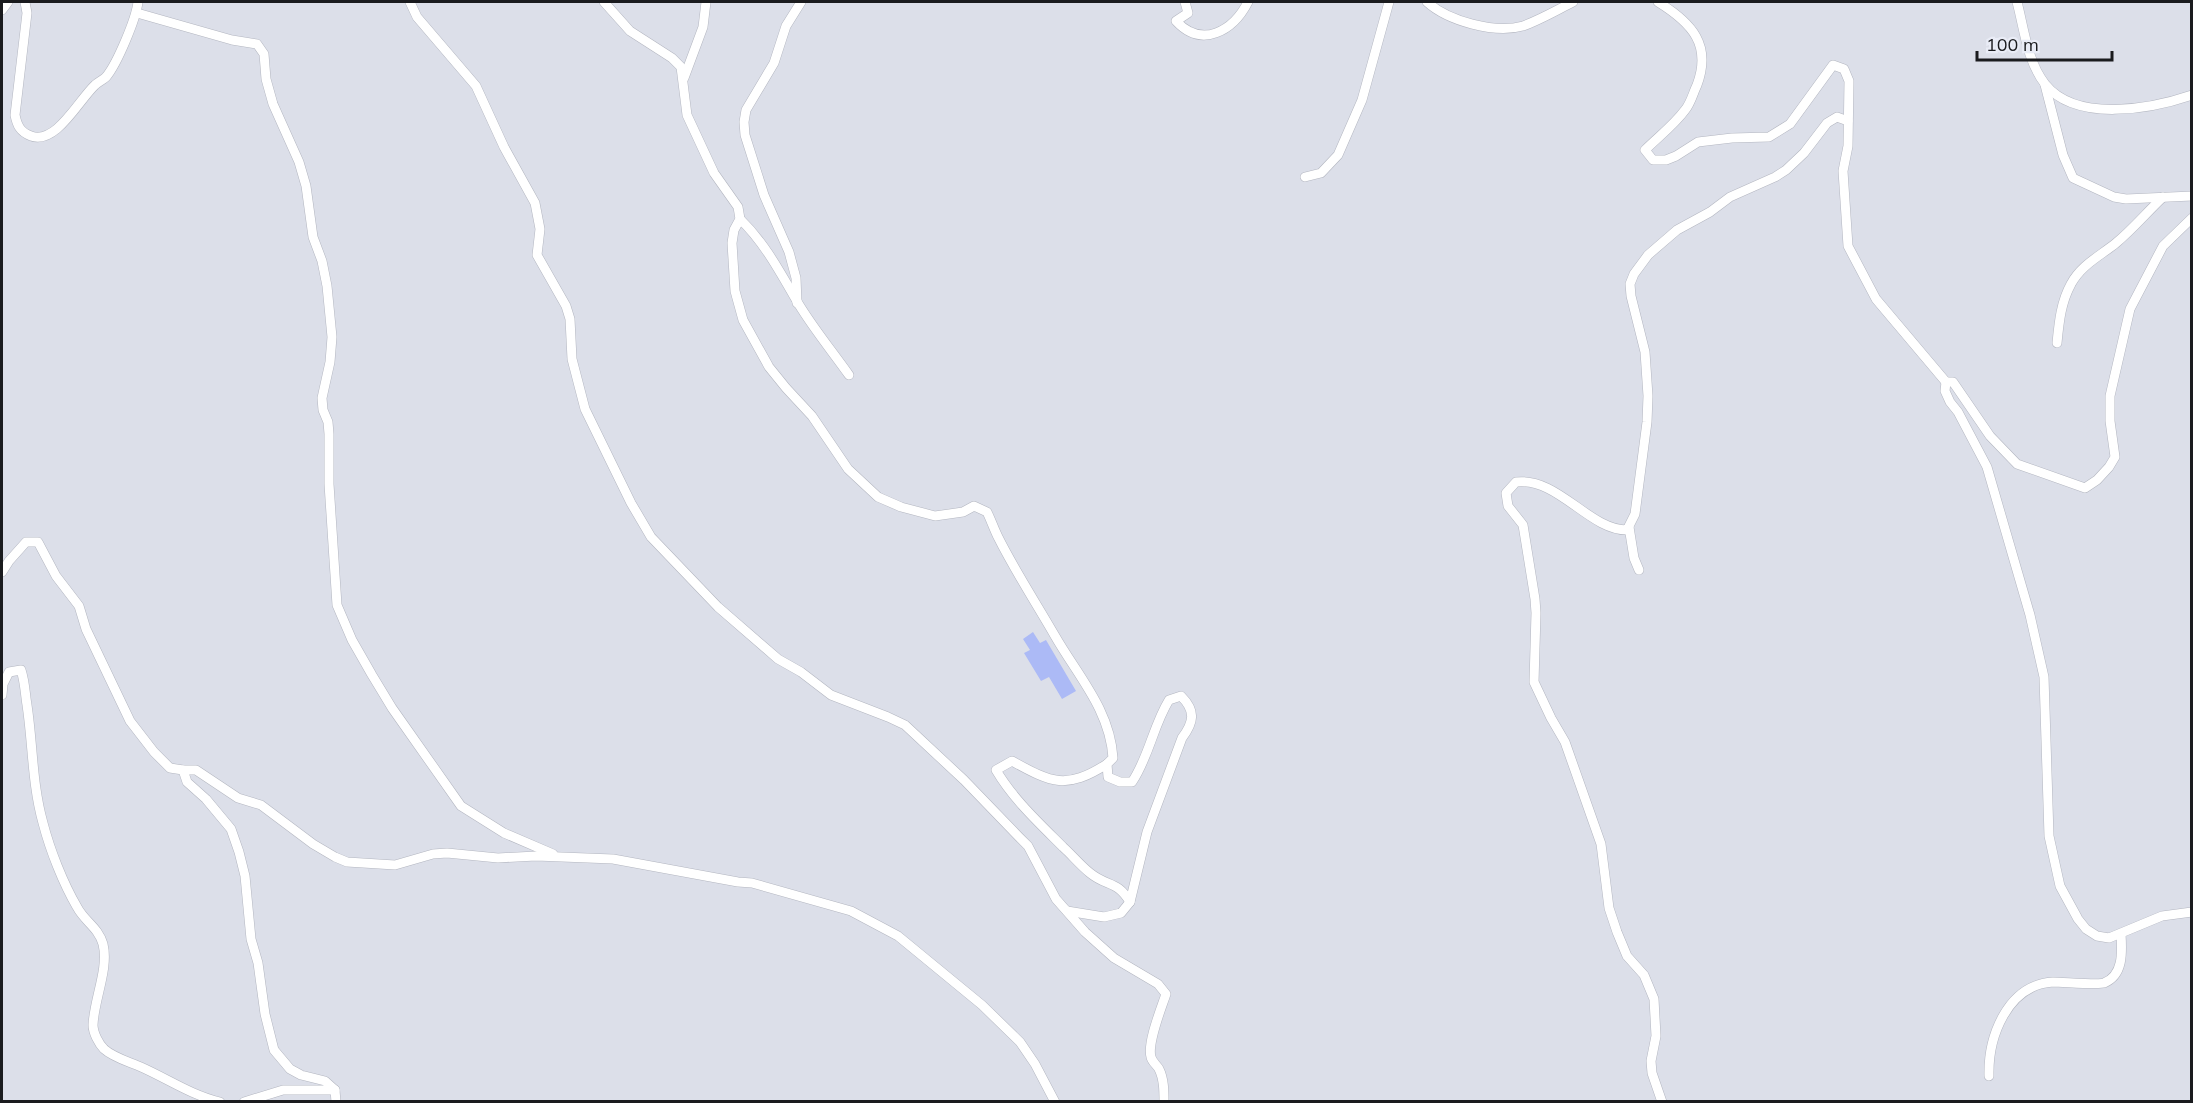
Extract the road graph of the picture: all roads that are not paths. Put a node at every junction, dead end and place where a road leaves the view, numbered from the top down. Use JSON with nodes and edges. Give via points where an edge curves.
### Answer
{"nodes":[{"id":1,"x":8,"y":2,"type":"edge"},
{"id":2,"x":25,"y":2,"type":"edge"},
{"id":3,"x":138,"y":2,"type":"edge"},
{"id":4,"x":410,"y":2,"type":"edge"},
{"id":5,"x":604,"y":2,"type":"edge"},
{"id":6,"x":706,"y":2,"type":"edge"},
{"id":7,"x":801,"y":2,"type":"edge"},
{"id":8,"x":1185,"y":2,"type":"edge"},
{"id":9,"x":1248,"y":2,"type":"edge"},
{"id":10,"x":1389,"y":2,"type":"edge"},
{"id":11,"x":1427,"y":2,"type":"edge"},
{"id":12,"x":1573,"y":2,"type":"edge"},
{"id":13,"x":1659,"y":2,"type":"edge"},
{"id":14,"x":2017,"y":2,"type":"edge"},
{"id":15,"x":2,"y":10,"type":"edge"},
{"id":16,"x":137,"y":13,"type":"junction"},
{"id":17,"x":684,"y":78,"type":"junction"},
{"id":18,"x":2044,"y":83,"type":"junction"},
{"id":19,"x":2192,"y":94,"type":"edge"},
{"id":20,"x":1848,"y":121,"type":"junction"},
{"id":21,"x":1305,"y":177,"type":"dead end"},
{"id":22,"x":2192,"y":196,"type":"edge"},
{"id":23,"x":2163,"y":197,"type":"junction"},
{"id":24,"x":2192,"y":218,"type":"edge"},
{"id":25,"x":740,"y":219,"type":"junction"},
{"id":26,"x":797,"y":303,"type":"junction"},
{"id":27,"x":2057,"y":343,"type":"dead end"},
{"id":28,"x":849,"y":375,"type":"dead end"},
{"id":29,"x":1946,"y":382,"type":"junction"},
{"id":30,"x":1629,"y":527,"type":"junction"},
{"id":31,"x":1639,"y":570,"type":"dead end"},
{"id":32,"x":2,"y":572,"type":"edge"},
{"id":33,"x":2,"y":695,"type":"edge"},
{"id":34,"x":1107,"y":764,"type":"junction"},
{"id":35,"x":183,"y":770,"type":"junction"},
{"id":36,"x":561,"y":857,"type":"junction"},
{"id":37,"x":1130,"y":902,"type":"junction"},
{"id":38,"x":1067,"y":911,"type":"junction"},
{"id":39,"x":2192,"y":912,"type":"edge"},
{"id":40,"x":2121,"y":934,"type":"junction"},
{"id":41,"x":1989,"y":1076,"type":"dead end"},
{"id":42,"x":335,"y":1090,"type":"junction"},
{"id":43,"x":220,"y":1101,"type":"edge"},
{"id":44,"x":244,"y":1101,"type":"edge"},
{"id":45,"x":336,"y":1101,"type":"edge"},
{"id":46,"x":1054,"y":1101,"type":"edge"},
{"id":47,"x":1164,"y":1101,"type":"edge"},
{"id":48,"x":1662,"y":1101,"type":"edge"}],
"edges":[{"from":1,"to":15,"type":"street"},
{"from":2,"to":16,"type":"street","via":[[15,115],[18,127],[39,138],[50,135],[106,77]]},
{"from":3,"to":16,"type":"street"},
{"from":4,"to":38,"type":"street","via":[[417,17],[476,86],[535,203],[540,229],[537,255],[566,306],[572,359],[585,409],[651,537],[718,607],[778,659],[831,695],[905,726],[1028,846],[1046,883]]},
{"from":5,"to":17,"type":"street","via":[[630,31],[681,66]]},
{"from":6,"to":17,"type":"street","via":[[703,27]]},
{"from":7,"to":26,"type":"street","via":[[789,21],[774,63],[746,110],[744,122],[764,195],[789,252]]},
{"from":8,"to":9,"type":"street","via":[[1188,13],[1176,21],[1196,35],[1221,32]]},
{"from":10,"to":21,"type":"street","via":[[1362,100],[1338,155],[1321,172]]},
{"from":11,"to":12,"type":"street","via":[[1475,26],[1509,28],[1522,26]]},
{"from":13,"to":20,"type":"street","via":[[1671,9],[1697,38],[1703,62],[1685,110],[1645,150],[1653,159],[1676,156],[1698,142],[1769,137],[1790,124],[1833,65],[1844,69],[1849,81]]},
{"from":14,"to":18,"type":"street","via":[[2031,58]]},
{"from":16,"to":36,"type":"street","via":[[257,44],[264,54],[269,91],[306,186],[313,237],[327,286],[332,337],[322,398],[329,434],[337,605],[352,640],[392,708],[461,806],[504,833]]},
{"from":17,"to":25,"type":"street","via":[[687,115],[714,173],[738,207]]},
{"from":18,"to":19,"type":"street","via":[[2075,105],[2109,110],[2135,109]]},
{"from":18,"to":23,"type":"street","via":[[2073,178],[2126,200]]},
{"from":20,"to":29,"type":"street","via":[[1843,171],[1848,246],[1876,299]]},
{"from":20,"to":30,"type":"street","via":[[1837,117],[1827,123],[1804,153],[1775,177],[1730,197],[1677,230],[1648,255],[1634,274],[1631,296],[1645,352],[1648,396],[1635,514]]},
{"from":22,"to":23,"type":"street"},
{"from":23,"to":27,"type":"street","via":[[2078,273],[2062,306]]},
{"from":24,"to":29,"type":"street","via":[[2163,246],[2130,309],[2110,396],[2109,421],[2115,457],[2097,480],[2085,488],[2017,464],[1990,436],[1953,382]]},
{"from":25,"to":26,"type":"street","via":[[772,260]]},
{"from":25,"to":34,"type":"street","via":[[732,243],[735,291],[743,320],[762,356],[812,416],[848,469],[878,497],[895,506],[935,516],[963,512],[974,506],[987,512],[1100,708],[1112,744],[1113,758]]},
{"from":26,"to":28,"type":"street"},
{"from":29,"to":40,"type":"street","via":[[1950,402],[1987,468],[2044,678],[2049,836],[2060,886],[2086,929],[2109,938]]},
{"from":30,"to":31,"type":"street"},
{"from":30,"to":48,"type":"street","via":[[1619,530],[1550,489],[1525,481],[1516,482],[1506,493],[1508,506],[1523,525],[1526,537],[1536,613],[1534,682],[1565,742],[1601,844],[1609,908],[1617,932],[1654,999],[1656,1036],[1651,1061]]},
{"from":32,"to":35,"type":"street","via":[[26,542],[38,542],[56,576],[79,606],[130,721],[170,768]]},
{"from":33,"to":43,"type":"street","via":[[9,672],[21,670],[43,824],[76,907],[93,925],[104,947],[93,1028],[98,1040],[105,1049],[185,1090]]},
{"from":34,"to":37,"type":"street","via":[[1084,778],[1059,781],[1046,779],[1012,761],[996,770],[1045,829],[1091,874],[1123,891]]},
{"from":34,"to":37,"type":"street","via":[[1108,777],[1132,782],[1169,700],[1181,696],[1190,704],[1189,728],[1147,832]]},
{"from":35,"to":36,"type":"street","via":[[196,770],[238,798],[261,805],[313,844],[347,862],[395,865],[447,853],[498,858]]},
{"from":35,"to":42,"type":"street","via":[[187,782],[231,829],[239,852],[251,939],[274,1050],[290,1069],[325,1081]]},
{"from":36,"to":46,"type":"street","via":[[613,859],[752,883],[863,916],[898,936],[1020,1042]]},
{"from":37,"to":38,"type":"street","via":[[1121,913],[1104,917]]},
{"from":38,"to":47,"type":"street","via":[[1114,958],[1158,984],[1166,994],[1153,1031],[1151,1057],[1163,1082]]},
{"from":39,"to":40,"type":"street","via":[[2162,916]]},
{"from":40,"to":41,"type":"street","via":[[2122,955],[2113,977],[2102,984],[2037,984],[2008,1008],[1996,1028]]},
{"from":42,"to":44,"type":"street","via":[[283,1090]]},
{"from":42,"to":45,"type":"street"}]}
